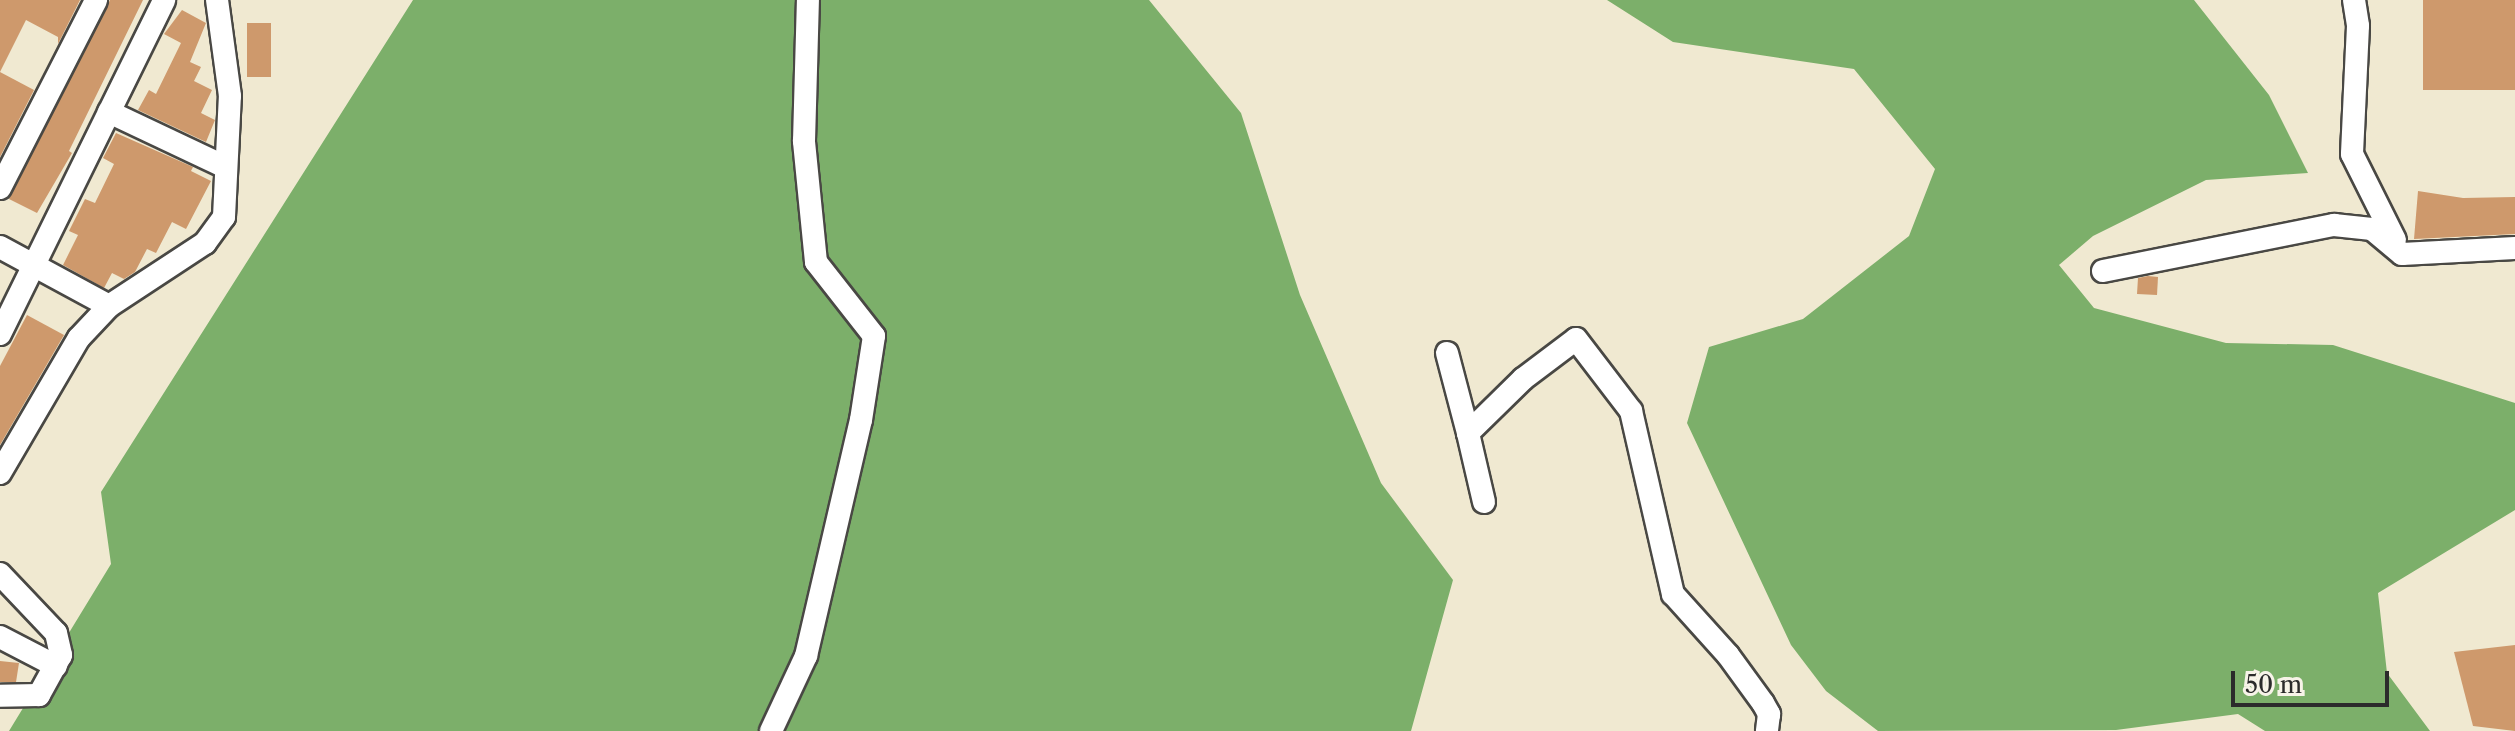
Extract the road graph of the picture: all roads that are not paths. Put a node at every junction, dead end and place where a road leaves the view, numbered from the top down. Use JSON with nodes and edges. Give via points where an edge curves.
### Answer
{"nodes":[{"id":1,"x":96,"y":0,"type":"edge"},
{"id":2,"x":164,"y":0,"type":"edge"},
{"id":3,"x":217,"y":0,"type":"edge"},
{"id":4,"x":808,"y":0,"type":"edge"},
{"id":5,"x":2354,"y":0,"type":"edge"},
{"id":6,"x":109,"y":112,"type":"junction"},
{"id":7,"x":223,"y":166,"type":"junction"},
{"id":8,"x":0,"y":188,"type":"edge"},
{"id":9,"x":0,"y":247,"type":"edge"},
{"id":10,"x":2515,"y":248,"type":"edge"},
{"id":11,"x":2402,"y":254,"type":"junction"},
{"id":12,"x":35,"y":265,"type":"junction"},
{"id":13,"x":2103,"y":271,"type":"dead end"},
{"id":14,"x":8,"y":299,"type":"edge"},
{"id":15,"x":109,"y":306,"type":"junction"},
{"id":16,"x":0,"y":334,"type":"edge"},
{"id":17,"x":1447,"y":353,"type":"dead end"},
{"id":18,"x":1468,"y":433,"type":"junction"},
{"id":19,"x":0,"y":473,"type":"edge"},
{"id":20,"x":1484,"y":502,"type":"dead end"},
{"id":21,"x":0,"y":574,"type":"edge"},
{"id":22,"x":0,"y":637,"type":"edge"},
{"id":23,"x":56,"y":666,"type":"junction"},
{"id":24,"x":0,"y":696,"type":"edge"},
{"id":25,"x":771,"y":731,"type":"edge"},
{"id":26,"x":1767,"y":731,"type":"edge"}],
"edges":[{"from":1,"to":8,"type":"street"},
{"from":2,"to":6,"type":"street"},
{"from":3,"to":7,"type":"street","via":[[230,96]]},
{"from":4,"to":25,"type":"street","via":[[804,141],[816,262],[874,336],[861,420],[806,656]]},
{"from":5,"to":11,"type":"street","via":[[2358,26],[2352,154]]},
{"from":6,"to":7,"type":"street"},
{"from":6,"to":12,"type":"street"},
{"from":7,"to":15,"type":"street","via":[[224,217],[205,243]]},
{"from":9,"to":12,"type":"street"},
{"from":10,"to":11,"type":"street"},
{"from":11,"to":13,"type":"street","via":[[2372,229],[2334,225]]},
{"from":12,"to":14,"type":"street"},
{"from":12,"to":15,"type":"street"},
{"from":14,"to":16,"type":"street"},
{"from":15,"to":19,"type":"street","via":[[79,338]]},
{"from":17,"to":18,"type":"street"},
{"from":18,"to":20,"type":"street"},
{"from":18,"to":26,"type":"street","via":[[1523,379],[1576,339],[1631,411],[1673,594],[1763,703],[1769,714]]},
{"from":21,"to":23,"type":"street","via":[[56,633],[61,655]]},
{"from":22,"to":23,"type":"street"},
{"from":23,"to":24,"type":"street","via":[[39,695]]}]}
